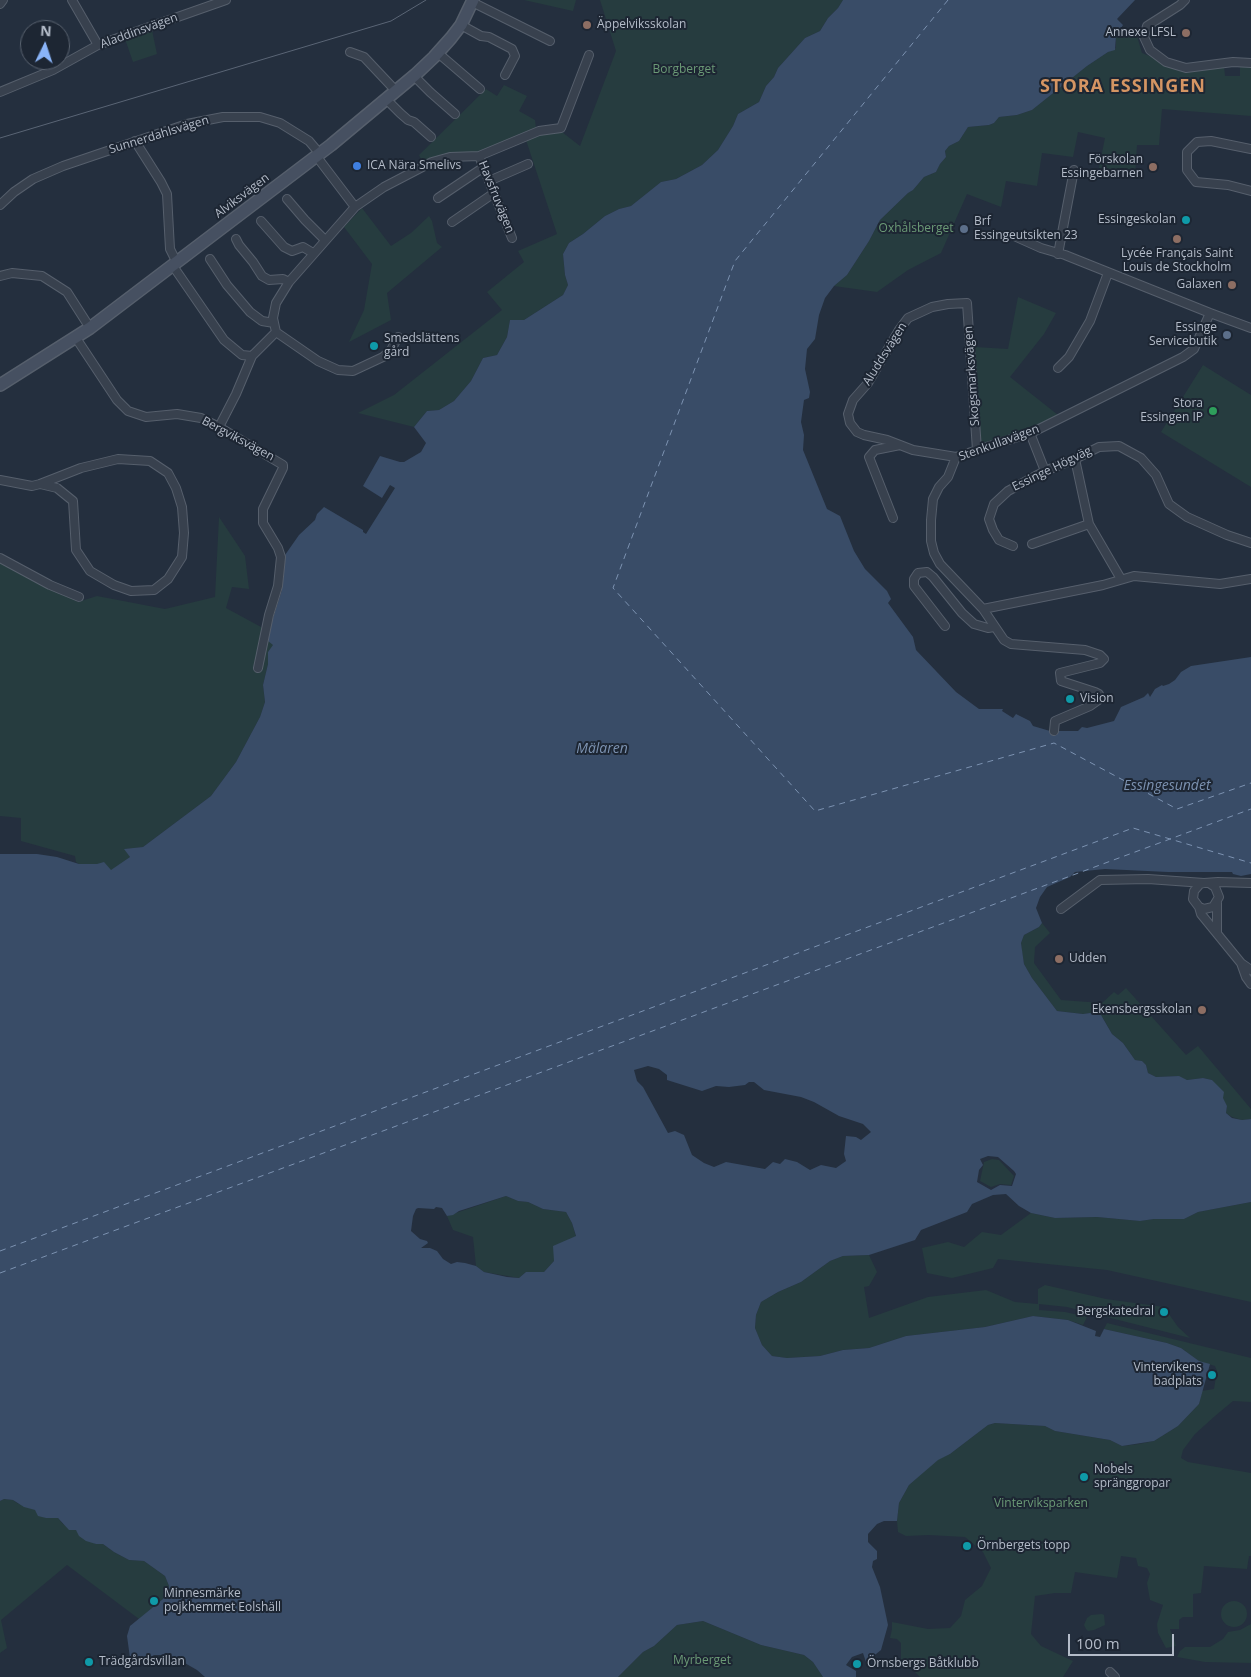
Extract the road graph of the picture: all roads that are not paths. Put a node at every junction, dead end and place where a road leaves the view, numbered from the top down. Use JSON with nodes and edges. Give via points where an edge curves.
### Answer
{"nodes":[{"id":1,"x":3,"y":0,"type":"edge"},
{"id":2,"x":72,"y":0,"type":"edge"},
{"id":3,"x":226,"y":0,"type":"edge"},
{"id":4,"x":1185,"y":0,"type":"edge"},
{"id":5,"x":473,"y":1,"type":"edge"},
{"id":6,"x":0,"y":4,"type":"edge"},
{"id":7,"x":461,"y":25,"type":"junction"},
{"id":8,"x":550,"y":41,"type":"dead end"},
{"id":9,"x":98,"y":44,"type":"junction"},
{"id":10,"x":350,"y":52,"type":"dead end"},
{"id":11,"x":438,"y":53,"type":"junction"},
{"id":12,"x":589,"y":55,"type":"dead end"},
{"id":13,"x":1251,"y":63,"type":"edge"},
{"id":14,"x":414,"y":76,"type":"junction"},
{"id":15,"x":505,"y":76,"type":"dead end"},
{"id":16,"x":480,"y":89,"type":"dead end"},
{"id":17,"x":0,"y":92,"type":"edge"},
{"id":18,"x":396,"y":92,"type":"junction"},
{"id":19,"x":386,"y":100,"type":"junction"},
{"id":20,"x":454,"y":114,"type":"dead end"},
{"id":21,"x":431,"y":137,"type":"dead end"},
{"id":22,"x":135,"y":141,"type":"junction"},
{"id":23,"x":1251,"y":149,"type":"edge"},
{"id":24,"x":318,"y":155,"type":"junction"},
{"id":25,"x":479,"y":156,"type":"junction"},
{"id":26,"x":528,"y":164,"type":"dead end"},
{"id":27,"x":484,"y":167,"type":"junction"},
{"id":28,"x":1074,"y":170,"type":"dead end"},
{"id":29,"x":489,"y":182,"type":"junction"},
{"id":30,"x":1251,"y":191,"type":"edge"},
{"id":31,"x":494,"y":193,"type":"junction"},
{"id":32,"x":287,"y":198,"type":"dead end"},
{"id":33,"x":438,"y":198,"type":"dead end"},
{"id":34,"x":0,"y":205,"type":"edge"},
{"id":35,"x":355,"y":207,"type":"junction"},
{"id":36,"x":261,"y":221,"type":"dead end"},
{"id":37,"x":452,"y":222,"type":"dead end"},
{"id":38,"x":1012,"y":235,"type":"dead end"},
{"id":39,"x":512,"y":238,"type":"dead end"},
{"id":40,"x":236,"y":239,"type":"dead end"},
{"id":41,"x":325,"y":240,"type":"junction"},
{"id":42,"x":313,"y":253,"type":"junction"},
{"id":43,"x":1058,"y":254,"type":"junction"},
{"id":44,"x":210,"y":259,"type":"dead end"},
{"id":45,"x":175,"y":264,"type":"junction"},
{"id":46,"x":1108,"y":273,"type":"junction"},
{"id":47,"x":0,"y":276,"type":"edge"},
{"id":48,"x":289,"y":282,"type":"junction"},
{"id":49,"x":966,"y":303,"type":"joint"},
{"id":50,"x":1210,"y":313,"type":"junction"},
{"id":51,"x":274,"y":324,"type":"junction"},
{"id":52,"x":90,"y":328,"type":"junction"},
{"id":53,"x":1251,"y":328,"type":"edge"},
{"id":54,"x":276,"y":332,"type":"junction"},
{"id":55,"x":398,"y":337,"type":"dead end"},
{"id":56,"x":76,"y":338,"type":"junction"},
{"id":57,"x":252,"y":356,"type":"junction"},
{"id":58,"x":1058,"y":368,"type":"dead end"},
{"id":59,"x":0,"y":385,"type":"edge"},
{"id":60,"x":219,"y":426,"type":"junction"},
{"id":61,"x":1030,"y":433,"type":"junction"},
{"id":62,"x":902,"y":445,"type":"junction"},
{"id":63,"x":977,"y":450,"type":"junction"},
{"id":64,"x":956,"y":457,"type":"junction"},
{"id":65,"x":1075,"y":459,"type":"junction"},
{"id":66,"x":1045,"y":471,"type":"junction"},
{"id":67,"x":0,"y":480,"type":"edge"},
{"id":68,"x":40,"y":484,"type":"junction"},
{"id":69,"x":893,"y":518,"type":"dead end"},
{"id":70,"x":1089,"y":524,"type":"junction"},
{"id":71,"x":1251,"y":543,"type":"edge"},
{"id":72,"x":1032,"y":544,"type":"dead end"},
{"id":73,"x":1013,"y":546,"type":"dead end"},
{"id":74,"x":0,"y":558,"type":"edge"},
{"id":75,"x":1121,"y":579,"type":"junction"},
{"id":76,"x":1251,"y":579,"type":"edge"},
{"id":77,"x":79,"y":597,"type":"dead end"},
{"id":78,"x":983,"y":609,"type":"junction"},
{"id":79,"x":945,"y":626,"type":"dead end"},
{"id":80,"x":994,"y":626,"type":"junction"},
{"id":81,"x":258,"y":668,"type":"dead end"},
{"id":82,"x":1054,"y":731,"type":"dead end"},
{"id":83,"x":1181,"y":881,"type":"junction"},
{"id":84,"x":1207,"y":883,"type":"junction"},
{"id":85,"x":1231,"y":883,"type":"junction"},
{"id":86,"x":1251,"y":883,"type":"edge"},
{"id":87,"x":1193,"y":895,"type":"junction"},
{"id":88,"x":1218,"y":900,"type":"junction"},
{"id":89,"x":1199,"y":907,"type":"junction"},
{"id":90,"x":1062,"y":909,"type":"dead end"},
{"id":91,"x":1216,"y":933,"type":"junction"},
{"id":92,"x":1241,"y":963,"type":"junction"},
{"id":93,"x":1251,"y":970,"type":"edge"},
{"id":94,"x":1251,"y":984,"type":"edge"}],
"edges":[{"from":1,"to":6,"type":"street"},
{"from":2,"to":9,"type":"street"},
{"from":3,"to":9,"type":"street","name":"Aladdinsvägen"},
{"from":4,"to":13,"type":"street","via":[[1147,26],[1144,37],[1150,50],[1166,62],[1186,68]]},
{"from":5,"to":7,"type":"street","name":"Alviksvägen"},
{"from":5,"to":8,"type":"street"},
{"from":7,"to":11,"type":"street","name":"Alviksvägen"},
{"from":7,"to":15,"type":"street","via":[[512,49],[515,56]]},
{"from":9,"to":17,"type":"street","name":"Aladdinsvägen","via":[[53,70]]},
{"from":10,"to":18,"type":"street","via":[[364,57]]},
{"from":11,"to":14,"type":"street","name":"Alviksvägen"},
{"from":11,"to":16,"type":"street"},
{"from":12,"to":25,"type":"street","via":[[561,128],[539,131]]},
{"from":14,"to":18,"type":"street","name":"Alviksvägen"},
{"from":14,"to":20,"type":"street"},
{"from":18,"to":19,"type":"street","name":"Alviksvägen"},
{"from":19,"to":21,"type":"street"},
{"from":19,"to":24,"type":"street","name":"Alviksvägen"},
{"from":22,"to":24,"type":"street","name":"Sunnerdahlsvägen","via":[[187,124],[223,117],[260,117],[280,123],[309,141]]},
{"from":22,"to":34,"type":"street","name":"Sunnerdahlsvägen","via":[[55,169],[20,188]]},
{"from":22,"to":45,"type":"street","via":[[167,194],[170,249]]},
{"from":23,"to":30,"type":"street","via":[[1210,141],[1197,142],[1187,152],[1187,170],[1196,182]]},
{"from":24,"to":35,"type":"street","name":"Sunnerdahlsvägen"},
{"from":24,"to":45,"type":"street","name":"Alviksvägen"},
{"from":25,"to":27,"type":"street","name":"Havsfruvägen"},
{"from":25,"to":35,"type":"street","via":[[432,162],[384,187]]},
{"from":26,"to":29,"type":"street"},
{"from":27,"to":29,"type":"street","name":"Havsfruvägen"},
{"from":27,"to":33,"type":"street"},
{"from":28,"to":43,"type":"street"},
{"from":29,"to":31,"type":"street","name":"Havsfruvägen"},
{"from":31,"to":37,"type":"street"},
{"from":31,"to":39,"type":"street","name":"Havsfruvägen"},
{"from":32,"to":41,"type":"street"},
{"from":35,"to":41,"type":"street"},
{"from":36,"to":42,"type":"street","via":[[284,247],[292,251],[303,248]]},
{"from":38,"to":43,"type":"street"},
{"from":40,"to":48,"type":"street","via":[[262,276]]},
{"from":41,"to":42,"type":"street"},
{"from":42,"to":48,"type":"street"},
{"from":43,"to":46,"type":"street"},
{"from":44,"to":51,"type":"street","via":[[250,312],[262,321]]},
{"from":45,"to":52,"type":"street","name":"Alviksvägen"},
{"from":45,"to":57,"type":"street","via":[[224,340],[242,354]]},
{"from":46,"to":50,"type":"street"},
{"from":46,"to":58,"type":"street","via":[[1090,321]]},
{"from":47,"to":52,"type":"street","via":[[12,273],[42,276],[67,292]]},
{"from":48,"to":51,"type":"street","via":[[276,303]]},
{"from":49,"to":62,"type":"street","name":"Aluddsvägen","via":[[932,307],[908,318],[868,383],[853,400],[848,414],[857,432]]},
{"from":49,"to":63,"type":"street","name":"Skogsmarksvägen"},
{"from":50,"to":53,"type":"street"},
{"from":50,"to":61,"type":"street","name":"Stenkullavägen","via":[[1194,350]]},
{"from":51,"to":54,"type":"street"},
{"from":52,"to":56,"type":"street","name":"Alviksvägen"},
{"from":54,"to":55,"type":"street","via":[[318,361],[338,370],[353,371],[383,357]]},
{"from":54,"to":57,"type":"street"},
{"from":56,"to":59,"type":"street","name":"Alviksvägen"},
{"from":56,"to":60,"type":"street","name":"Bergviksvägen","via":[[116,400],[128,411],[146,417],[188,415]]},
{"from":57,"to":60,"type":"street"},
{"from":60,"to":81,"type":"street","name":"Bergviksvägen","via":[[284,468],[262,516],[281,558],[278,586]]},
{"from":61,"to":63,"type":"street","name":"Stenkullavägen"},
{"from":61,"to":66,"type":"street"},
{"from":62,"to":64,"type":"street","name":"Aluddsvägen"},
{"from":62,"to":69,"type":"street","via":[[875,450],[869,457]]},
{"from":63,"to":64,"type":"street","name":"Stenkullavägen"},
{"from":64,"to":78,"type":"street","name":"Stenkullavägen","via":[[948,477],[933,498],[930,520],[934,553],[940,564]]},
{"from":65,"to":66,"type":"street","name":"Essinge Högväg"},
{"from":65,"to":70,"type":"street"},
{"from":65,"to":71,"type":"street","name":"Essinge Högväg","via":[[1099,447],[1119,446],[1141,458],[1156,475],[1170,504],[1187,517]]},
{"from":66,"to":73,"type":"street","name":"Essinge Högväg","via":[[1008,491],[994,504],[990,519],[993,530],[999,540]]},
{"from":67,"to":68,"type":"street","via":[[32,486]]},
{"from":68,"to":68,"type":"street","via":[[118,458],[150,461],[168,473],[178,494],[184,533],[182,557],[168,579],[154,590],[130,591],[114,585],[90,571],[76,550],[73,501],[58,488]]},
{"from":70,"to":72,"type":"street"},
{"from":70,"to":75,"type":"street"},
{"from":74,"to":77,"type":"street"},
{"from":75,"to":76,"type":"street","via":[[1134,576],[1220,584]]},
{"from":75,"to":78,"type":"street"},
{"from":78,"to":80,"type":"street","name":"Stenkullavägen"},
{"from":79,"to":80,"type":"street","via":[[914,586],[918,573],[926,572],[933,576],[974,624],[988,628]]},
{"from":80,"to":82,"type":"street","name":"Stenkullavägen","via":[[1011,644],[1085,650],[1104,659],[1100,663],[1060,673],[1061,681],[1096,692],[1100,699],[1055,721]]},
{"from":83,"to":84,"type":"street"},
{"from":83,"to":87,"type":"street"},
{"from":83,"to":90,"type":"street","via":[[1100,880]]},
{"from":84,"to":85,"type":"street"},
{"from":84,"to":87,"type":"street","via":[[1196,887]]},
{"from":84,"to":88,"type":"street","via":[[1216,886]]},
{"from":85,"to":86,"type":"street"},
{"from":85,"to":88,"type":"street"},
{"from":87,"to":89,"type":"street"},
{"from":88,"to":89,"type":"street","via":[[1209,908]]},
{"from":88,"to":91,"type":"street"},
{"from":89,"to":91,"type":"street"},
{"from":91,"to":92,"type":"street"},
{"from":92,"to":93,"type":"street"},
{"from":92,"to":94,"type":"street"}]}
